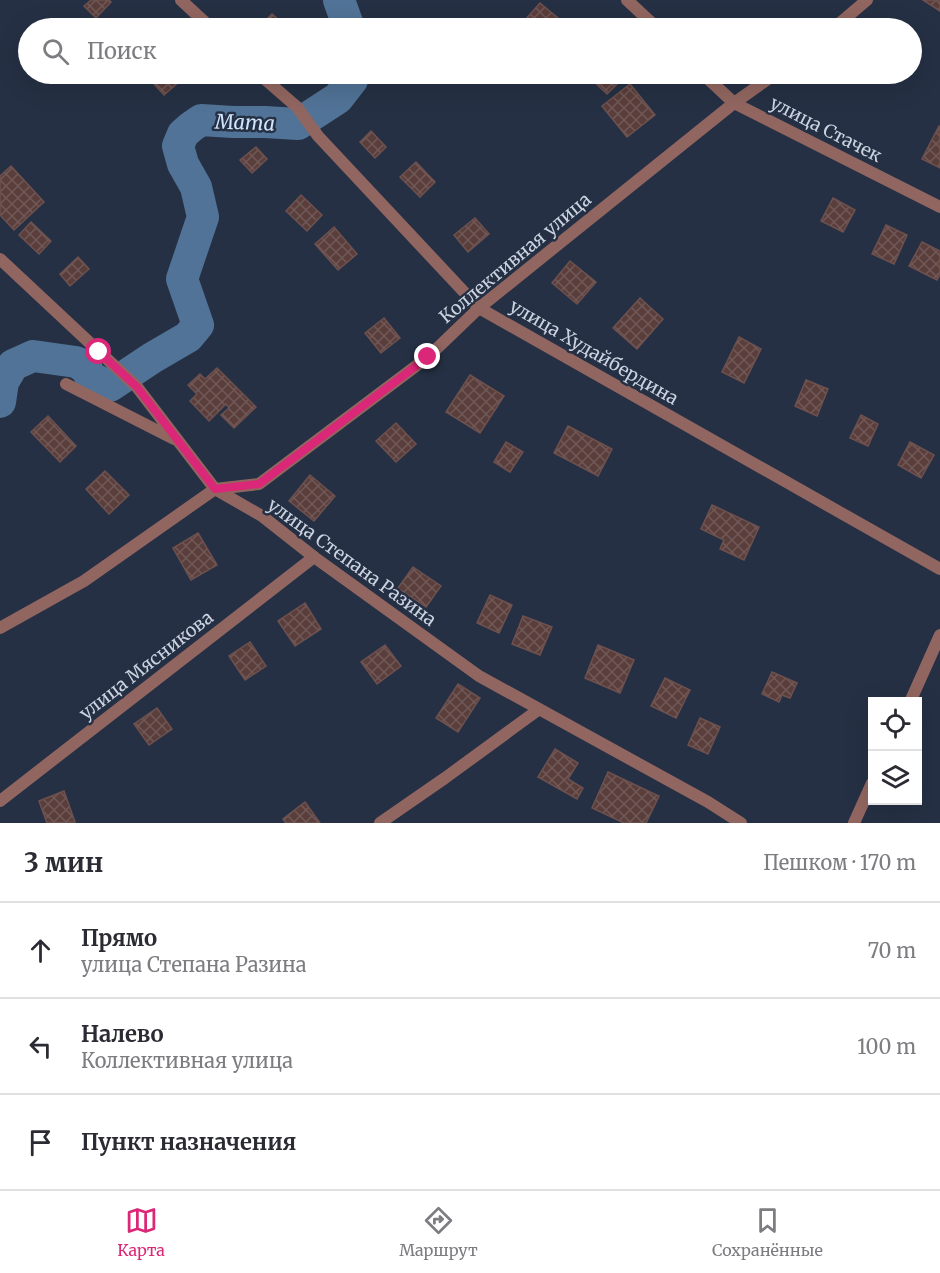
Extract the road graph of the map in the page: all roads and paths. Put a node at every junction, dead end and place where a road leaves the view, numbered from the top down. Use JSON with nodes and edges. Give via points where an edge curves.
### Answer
{"nodes":[{"id":1,"x":181,"y":0,"type":"edge"},
{"id":2,"x":627,"y":0,"type":"edge"},
{"id":3,"x":867,"y":0,"type":"edge"},
{"id":4,"x":200,"y":18,"type":"edge"},
{"id":5,"x":646,"y":18,"type":"edge"},
{"id":6,"x":846,"y":18,"type":"edge"},
{"id":7,"x":271,"y":84,"type":"edge"},
{"id":8,"x":714,"y":84,"type":"edge"},
{"id":9,"x":761,"y":84,"type":"edge"},
{"id":10,"x":734,"y":103,"type":"junction"},
{"id":11,"x":940,"y":207,"type":"edge"},
{"id":12,"x":0,"y":259,"type":"edge"},
{"id":13,"x":479,"y":308,"type":"junction"},
{"id":14,"x":66,"y":384,"type":"dead end"},
{"id":15,"x":178,"y":441,"type":"junction"},
{"id":16,"x":215,"y":489,"type":"junction"},
{"id":17,"x":314,"y":557,"type":"junction"},
{"id":18,"x":940,"y":569,"type":"edge"},
{"id":19,"x":0,"y":628,"type":"edge"},
{"id":20,"x":940,"y":635,"type":"edge"},
{"id":21,"x":912,"y":697,"type":"edge"},
{"id":22,"x":538,"y":710,"type":"junction"},
{"id":23,"x":868,"y":794,"type":"edge"},
{"id":24,"x":0,"y":801,"type":"edge"},
{"id":25,"x":380,"y":823,"type":"edge"},
{"id":26,"x":741,"y":823,"type":"edge"},
{"id":27,"x":854,"y":823,"type":"edge"}],
"edges":[{"from":1,"to":4,"type":"street"},
{"from":2,"to":5,"type":"street"},
{"from":3,"to":6,"type":"street"},
{"from":7,"to":13,"type":"street","name":"улица Худайбердина","via":[[297,107],[318,136]]},
{"from":8,"to":10,"type":"street","name":"улица Стачек"},
{"from":9,"to":10,"type":"street","name":"Коллективная улица"},
{"from":10,"to":11,"type":"street","name":"улица Стачек"},
{"from":10,"to":13,"type":"street","name":"Коллективная улица"},
{"from":12,"to":15,"type":"street","name":"улица Степана Разина","via":[[137,387]]},
{"from":13,"to":16,"type":"street","name":"Коллективная улица","via":[[428,357],[259,484]]},
{"from":13,"to":18,"type":"street","name":"улица Худайбердина"},
{"from":14,"to":15,"type":"street"},
{"from":15,"to":16,"type":"street","name":"улица Степана Разина"},
{"from":16,"to":17,"type":"street","name":"улица Степана Разина","via":[[262,516]]},
{"from":16,"to":19,"type":"street","name":"Коллективная улица","via":[[84,581]]},
{"from":17,"to":22,"type":"street","name":"улица Степана Разина","via":[[479,676]]},
{"from":17,"to":24,"type":"street","name":"улица Мясникова"},
{"from":20,"to":21,"type":"street"},
{"from":22,"to":25,"type":"street"},
{"from":22,"to":26,"type":"street","name":"улица Степана Разина"},
{"from":23,"to":27,"type":"street"}]}
